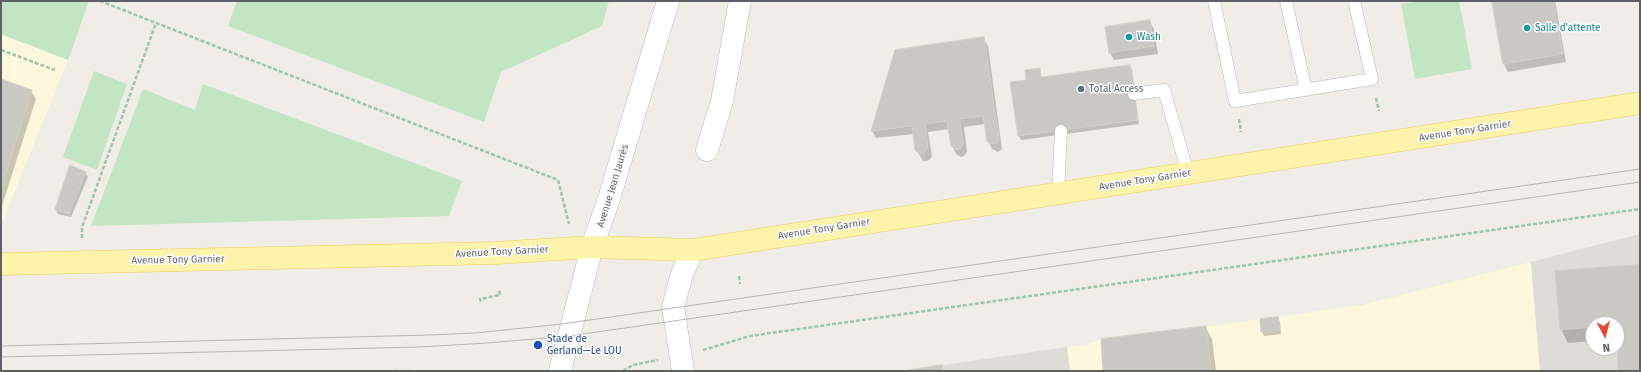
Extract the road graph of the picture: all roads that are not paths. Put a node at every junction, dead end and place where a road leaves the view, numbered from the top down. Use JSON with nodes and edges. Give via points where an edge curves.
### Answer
{"nodes":[{"id":1,"x":668,"y":1,"type":"edge"},
{"id":2,"x":740,"y":1,"type":"edge"},
{"id":3,"x":1214,"y":1,"type":"edge"},
{"id":4,"x":1286,"y":1,"type":"edge"},
{"id":5,"x":1354,"y":1,"type":"edge"},
{"id":6,"x":1306,"y":90,"type":"junction"},
{"id":7,"x":1134,"y":94,"type":"dead end"},
{"id":8,"x":1640,"y":104,"type":"edge"},
{"id":9,"x":1061,"y":131,"type":"dead end"},
{"id":10,"x":708,"y":150,"type":"dead end"},
{"id":11,"x":1188,"y":173,"type":"junction"},
{"id":12,"x":1058,"y":194,"type":"junction"},
{"id":13,"x":592,"y":247,"type":"junction"},
{"id":14,"x":693,"y":250,"type":"junction"},
{"id":15,"x":1,"y":264,"type":"edge"},
{"id":16,"x":681,"y":364,"type":"edge"},
{"id":17,"x":560,"y":371,"type":"edge"}],
"edges":[{"from":1,"to":13,"type":"street","name":"Avenue Jean Jaurès","via":[[610,199]]},
{"from":2,"to":10,"type":"street","via":[[722,101]]},
{"from":3,"to":6,"type":"lane","via":[[1235,101]]},
{"from":4,"to":6,"type":"lane"},
{"from":5,"to":6,"type":"lane","via":[[1372,80]]},
{"from":7,"to":11,"type":"lane","via":[[1164,90]]},
{"from":8,"to":11,"type":"main road","name":"Avenue Tony Garnier"},
{"from":9,"to":12,"type":"lane"},
{"from":11,"to":12,"type":"main road","name":"Avenue Tony Garnier"},
{"from":12,"to":14,"type":"main road","name":"Avenue Tony Garnier"},
{"from":13,"to":14,"type":"main road","name":"Avenue Tony Garnier"},
{"from":13,"to":15,"type":"main road","name":"Avenue Tony Garnier","via":[[495,253]]},
{"from":13,"to":17,"type":"street","name":"Avenue Jean Jaurès"},
{"from":14,"to":16,"type":"street","via":[[682,274],[673,307]]}]}
